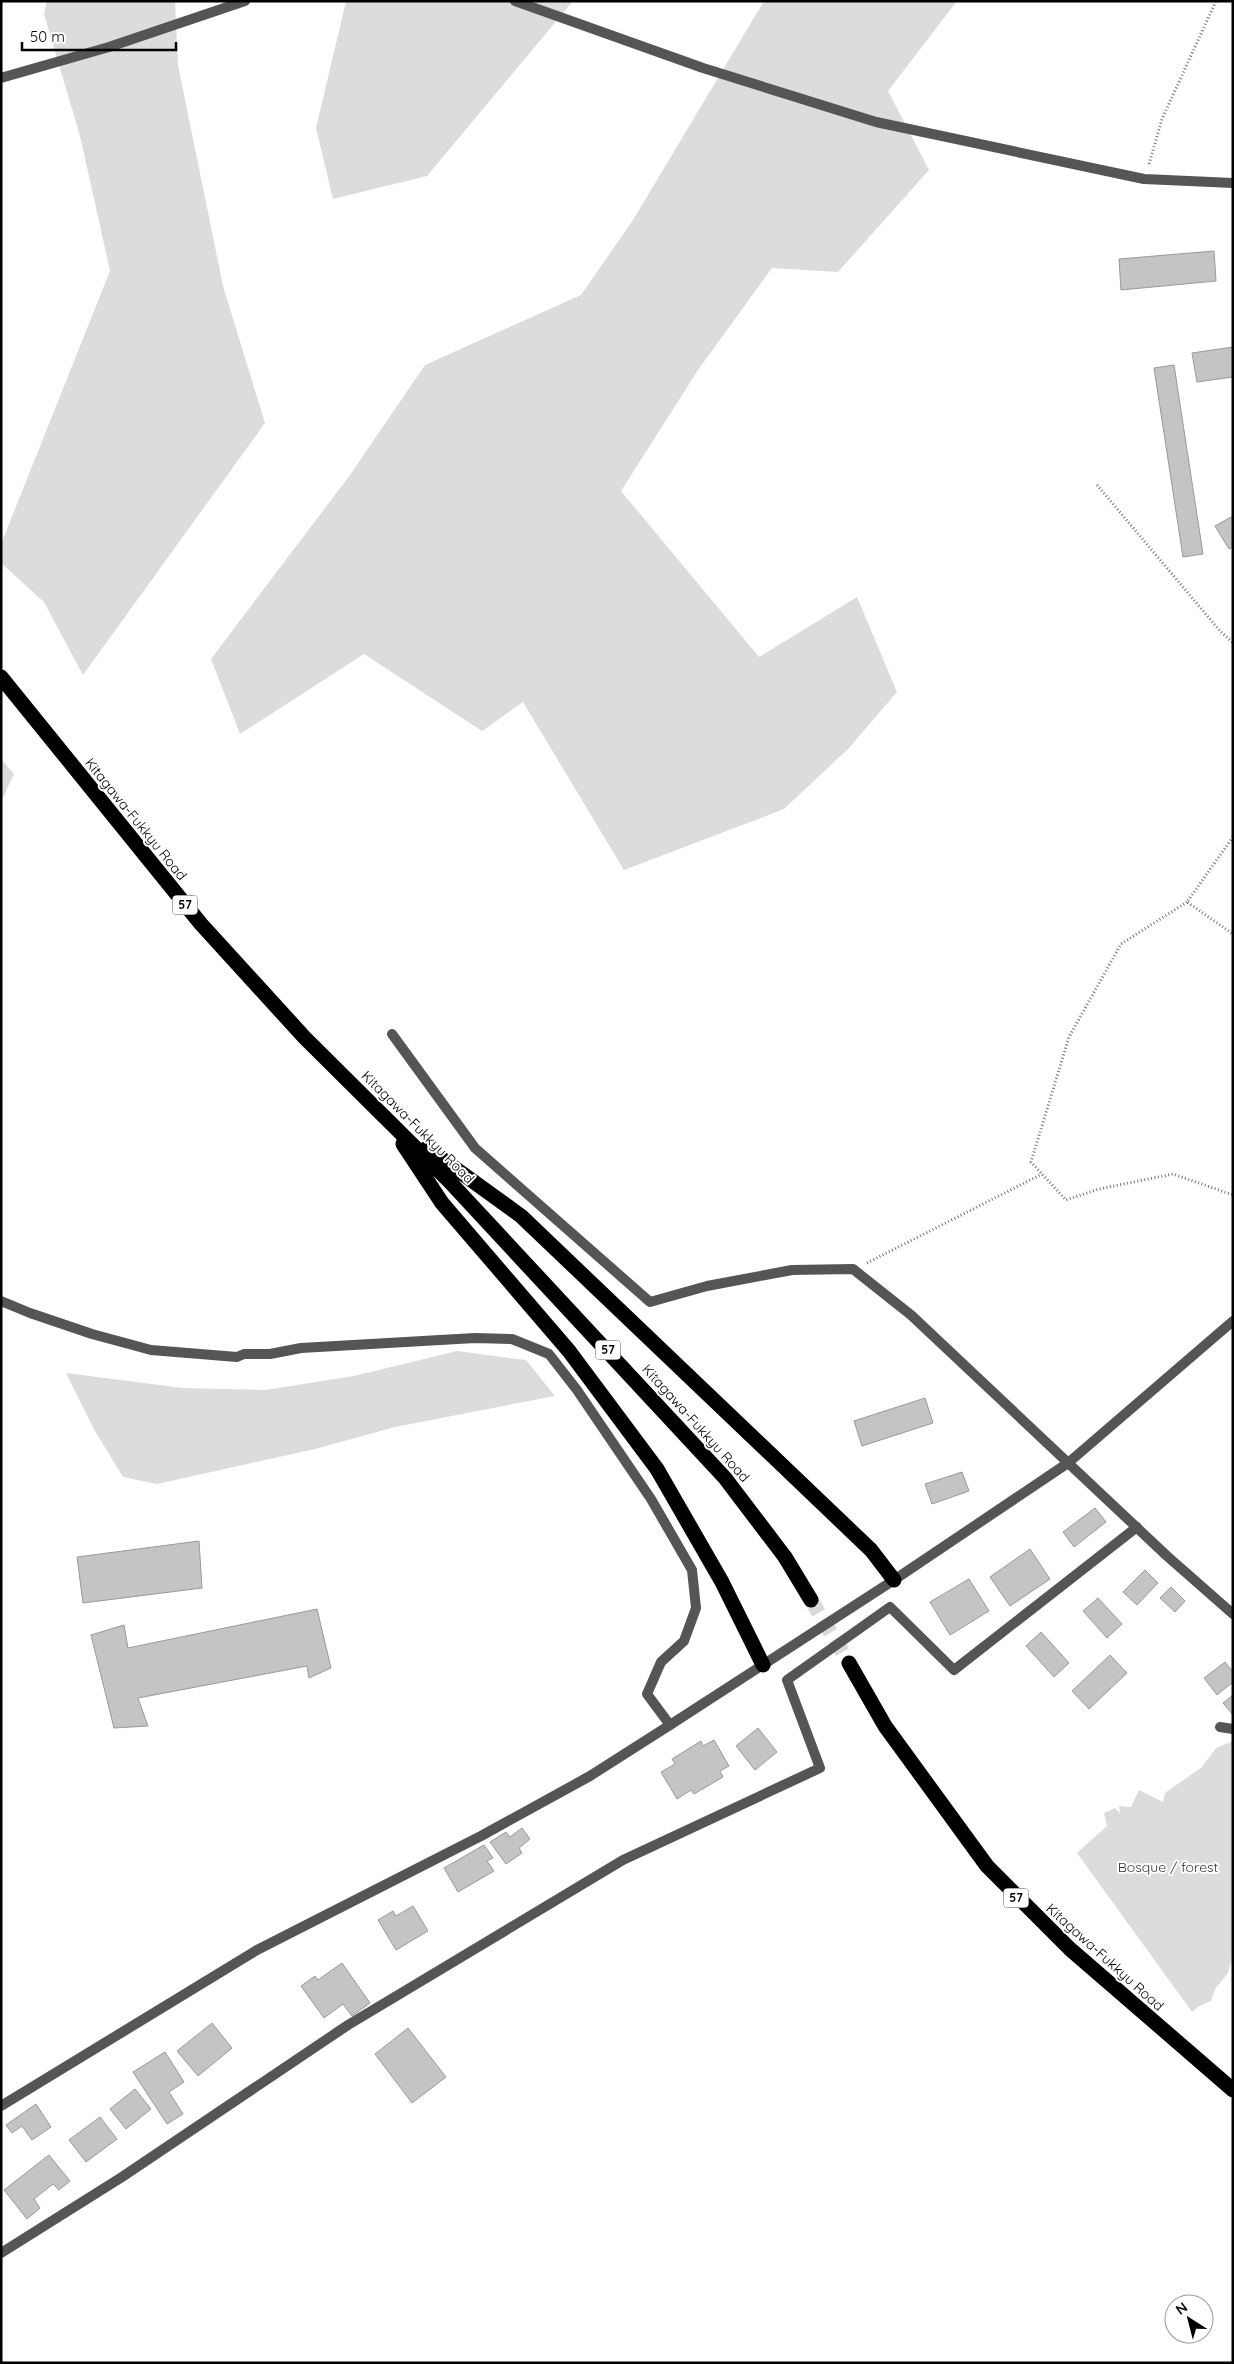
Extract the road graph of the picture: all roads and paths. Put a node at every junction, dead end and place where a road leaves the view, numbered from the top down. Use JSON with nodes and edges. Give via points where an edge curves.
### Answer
{"nodes":[{"id":1,"x":245,"y":1,"type":"edge"},
{"id":2,"x":515,"y":1,"type":"edge"},
{"id":3,"x":1216,"y":1,"type":"edge"},
{"id":4,"x":1,"y":78,"type":"edge"},
{"id":5,"x":1144,"y":179,"type":"junction"},
{"id":6,"x":1233,"y":183,"type":"edge"},
{"id":7,"x":1096,"y":485,"type":"dead end"},
{"id":8,"x":1233,"y":643,"type":"edge"},
{"id":9,"x":1,"y":677,"type":"edge"},
{"id":10,"x":1233,"y":837,"type":"edge"},
{"id":11,"x":1187,"y":902,"type":"junction"},
{"id":12,"x":1233,"y":934,"type":"edge"},
{"id":13,"x":392,"y":1034,"type":"dead end"},
{"id":14,"x":386,"y":1117,"type":"junction"},
{"id":15,"x":1042,"y":1174,"type":"junction"},
{"id":16,"x":1233,"y":1195,"type":"edge"},
{"id":17,"x":853,"y":1269,"type":"junction"},
{"id":18,"x":1,"y":1301,"type":"edge"},
{"id":19,"x":1233,"y":1321,"type":"edge"},
{"id":20,"x":1068,"y":1463,"type":"junction"},
{"id":21,"x":1137,"y":1527,"type":"junction"},
{"id":22,"x":894,"y":1580,"type":"junction"},
{"id":23,"x":811,"y":1600,"type":"tunnel mouth"},
{"id":24,"x":1233,"y":1614,"type":"edge"},
{"id":25,"x":849,"y":1663,"type":"tunnel mouth"},
{"id":26,"x":763,"y":1665,"type":"junction"},
{"id":27,"x":670,"y":1725,"type":"junction"},
{"id":28,"x":1220,"y":1726,"type":"dead end"},
{"id":29,"x":1233,"y":1729,"type":"edge"},
{"id":30,"x":1233,"y":2090,"type":"edge"},
{"id":31,"x":1,"y":2106,"type":"edge"},
{"id":32,"x":1,"y":2253,"type":"edge"}],
"edges":[{"from":1,"to":4,"type":"street","via":[[109,47]]},
{"from":2,"to":5,"type":"street","via":[[703,68],[876,122]]},
{"from":3,"to":5,"type":"path","via":[[1162,119]]},
{"from":5,"to":6,"type":"street"},
{"from":7,"to":8,"type":"path"},
{"from":9,"to":14,"type":"highway","name":"Kitagawa-Fukkyu Road","number":"57","via":[[201,924],[304,1037]]},
{"from":10,"to":11,"type":"path"},
{"from":11,"to":12,"type":"path"},
{"from":11,"to":15,"type":"path","via":[[1121,944],[1069,1037],[1031,1162]]},
{"from":13,"to":17,"type":"street","via":[[475,1148],[650,1302],[707,1286],[792,1270]]},
{"from":14,"to":22,"type":"highway","via":[[521,1216],[871,1550]]},
{"from":14,"to":23,"type":"highway","name":"Kitagawa-Fukkyu Road","number":"57","via":[[725,1478],[785,1557]]},
{"from":14,"to":26,"type":"highway","via":[[442,1202],[568,1351],[657,1469],[722,1582]]},
{"from":15,"to":16,"type":"path","via":[[1066,1200],[1099,1189],[1173,1174]]},
{"from":15,"to":17,"type":"path"},
{"from":17,"to":20,"type":"street","via":[[911,1315]]},
{"from":18,"to":27,"type":"street","via":[[92,1334],[151,1350],[236,1357],[301,1348],[475,1338],[512,1339],[549,1354],[651,1499],[692,1570],[696,1608],[684,1641],[662,1662],[648,1694]]},
{"from":19,"to":20,"type":"street"},
{"from":20,"to":21,"type":"street"},
{"from":20,"to":22,"type":"street"},
{"from":21,"to":24,"type":"street"},
{"from":21,"to":32,"type":"street","via":[[954,1670],[890,1607],[787,1680],[820,1768],[623,1860],[348,2025],[122,2178]]},
{"from":22,"to":26,"type":"street"},
{"from":25,"to":30,"type":"highway","name":"Kitagawa-Fukkyu Road","number":"57","via":[[885,1726],[986,1866],[1070,1949]]},
{"from":26,"to":27,"type":"street"},
{"from":27,"to":31,"type":"street","via":[[590,1776],[489,1832],[257,1950]]},
{"from":28,"to":29,"type":"street"}]}
